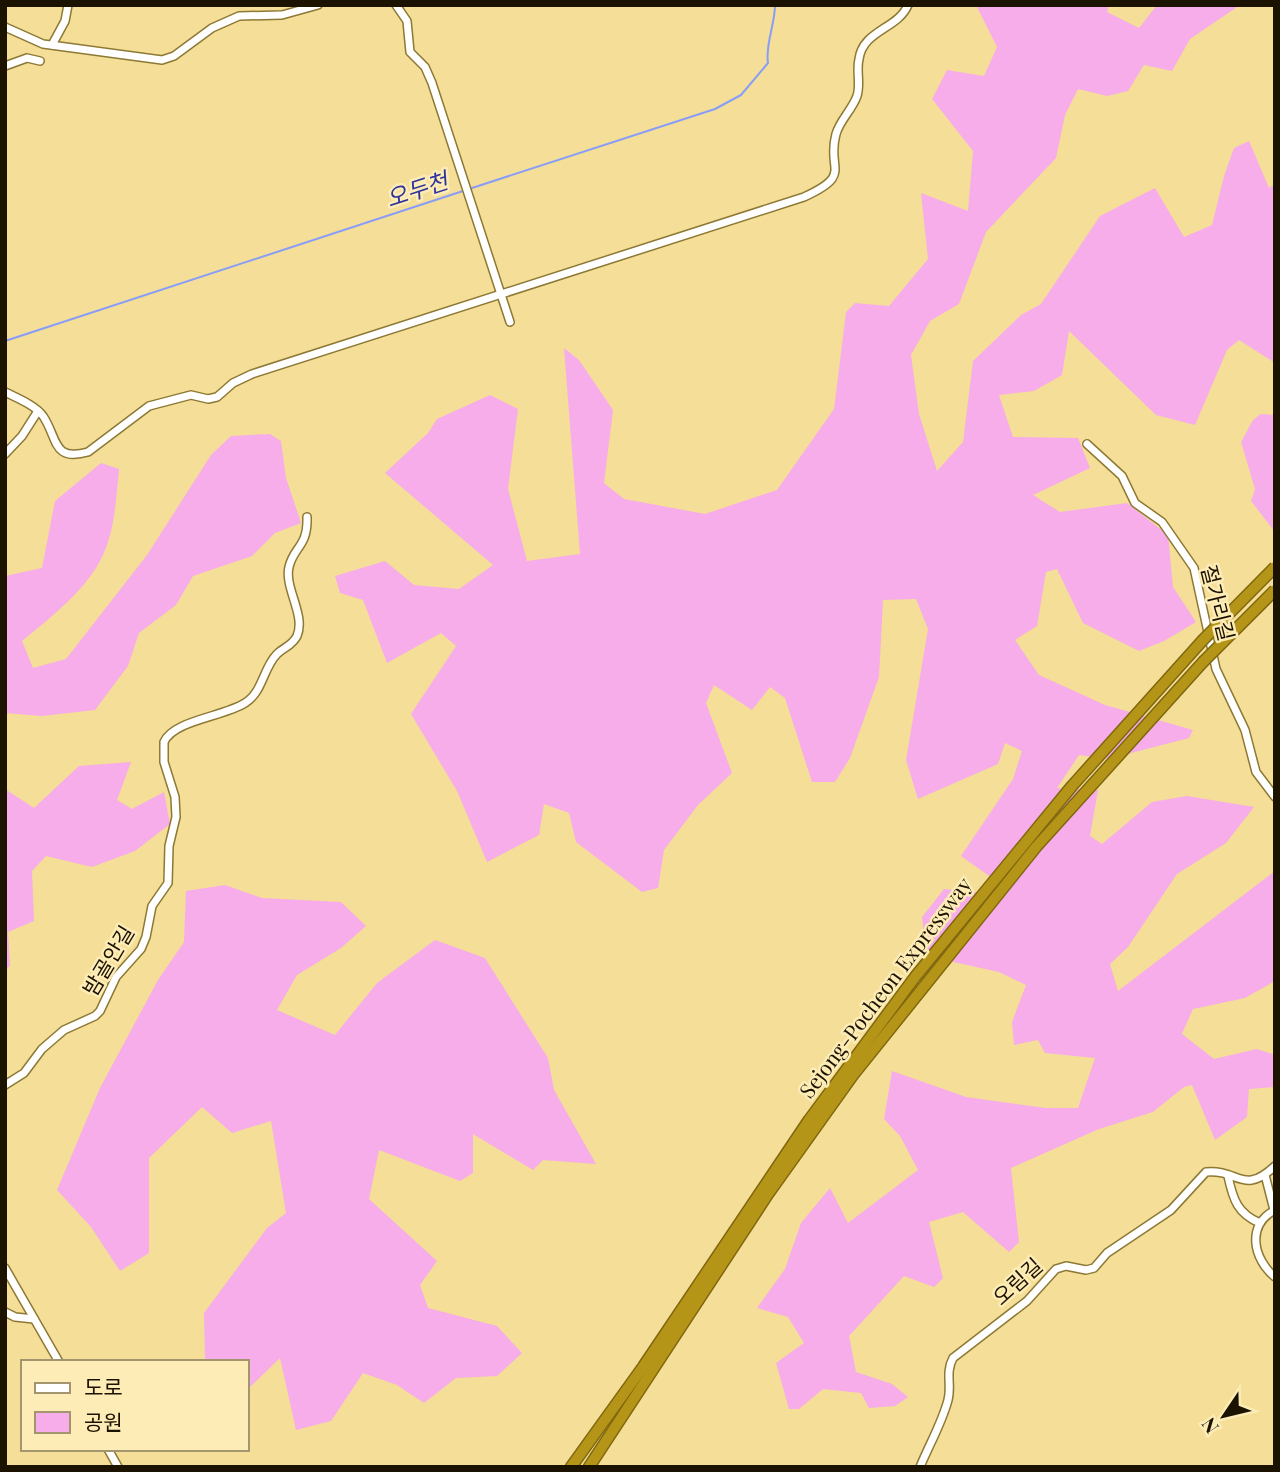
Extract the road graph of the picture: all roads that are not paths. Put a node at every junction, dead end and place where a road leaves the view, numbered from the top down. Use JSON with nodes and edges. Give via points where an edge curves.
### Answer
{"nodes":[{"id":1,"x":68,"y":5,"type":"edge"},
{"id":2,"x":318,"y":5,"type":"edge"},
{"id":3,"x":396,"y":5,"type":"edge"},
{"id":4,"x":908,"y":5,"type":"edge"},
{"id":5,"x":5,"y":27,"type":"edge"},
{"id":6,"x":52,"y":45,"type":"junction"},
{"id":7,"x":40,"y":61,"type":"dead end"},
{"id":8,"x":5,"y":66,"type":"edge"},
{"id":9,"x":503,"y":294,"type":"junction"},
{"id":10,"x":510,"y":321,"type":"dead end"},
{"id":11,"x":5,"y":391,"type":"edge"},
{"id":12,"x":38,"y":411,"type":"junction"},
{"id":13,"x":1087,"y":444,"type":"dead end"},
{"id":14,"x":5,"y":454,"type":"edge"},
{"id":15,"x":307,"y":517,"type":"dead end"},
{"id":16,"x":1275,"y":567,"type":"edge"},
{"id":17,"x":1275,"y":590,"type":"edge"},
{"id":18,"x":1275,"y":797,"type":"edge"},
{"id":19,"x":5,"y":1085,"type":"edge"},
{"id":20,"x":1275,"y":1166,"type":"edge"},
{"id":21,"x":1265,"y":1175,"type":"junction"},
{"id":22,"x":1228,"y":1176,"type":"junction"},
{"id":23,"x":1274,"y":1210,"type":"edge"},
{"id":24,"x":1259,"y":1223,"type":"junction"},
{"id":25,"x":5,"y":1268,"type":"edge"},
{"id":26,"x":1275,"y":1277,"type":"edge"},
{"id":27,"x":5,"y":1312,"type":"edge"},
{"id":28,"x":34,"y":1319,"type":"junction"},
{"id":29,"x":58,"y":1360,"type":"edge"},
{"id":30,"x":109,"y":1451,"type":"edge"},
{"id":31,"x":118,"y":1467,"type":"edge"},
{"id":32,"x":571,"y":1467,"type":"edge"},
{"id":33,"x":589,"y":1467,"type":"edge"},
{"id":34,"x":920,"y":1467,"type":"edge"}],
"edges":[{"from":1,"to":6,"type":"street"},
{"from":2,"to":6,"type":"street","via":[[282,15],[239,16],[162,60]]},
{"from":3,"to":9,"type":"street","via":[[407,21],[410,52],[425,66],[432,83]]},
{"from":4,"to":9,"type":"street","via":[[899,19],[878,30],[863,46],[858,94],[839,125],[834,177],[824,188]]},
{"from":5,"to":6,"type":"street"},
{"from":7,"to":8,"type":"street","via":[[27,58]]},
{"from":9,"to":10,"type":"street"},
{"from":9,"to":12,"type":"street","via":[[252,374],[217,397],[191,396],[149,406],[88,452],[77,455],[56,445]]},
{"from":11,"to":12,"type":"street"},
{"from":12,"to":14,"type":"street"},
{"from":13,"to":18,"type":"street","name":"절가리길","via":[[1122,476],[1135,503],[1162,522],[1194,568],[1216,668],[1245,730],[1256,772]]},
{"from":15,"to":19,"type":"street","name":"밤골안길","via":[[307,536],[289,566],[299,624],[294,641],[275,656],[245,703],[179,726],[164,742],[176,817],[168,883],[152,906],[141,949],[116,977],[95,1016],[64,1030],[24,1073]]},
{"from":16,"to":32,"type":"highway","name":"Sejong-Pocheon Expressway","bridge":true,"via":[[1072,786],[915,977],[809,1120]]},
{"from":17,"to":33,"type":"highway","name":"Sejong-Pocheon Expressway","bridge":true,"via":[[1203,662],[1036,847],[853,1075],[768,1194]]},
{"from":20,"to":21,"type":"street"},
{"from":21,"to":22,"type":"street","name":"오림길","via":[[1248,1182]]},
{"from":21,"to":23,"type":"street"},
{"from":22,"to":24,"type":"street","via":[[1235,1203],[1245,1218]]},
{"from":22,"to":34,"type":"street","name":"오림길","via":[[1206,1172],[1171,1210],[1107,1253],[1091,1270],[1056,1269],[1027,1301],[958,1353],[946,1370],[947,1405]]},
{"from":23,"to":24,"type":"street"},
{"from":24,"to":26,"type":"street","via":[[1254,1237],[1258,1252]]},
{"from":25,"to":28,"type":"street"},
{"from":27,"to":28,"type":"street"},
{"from":28,"to":29,"type":"street"},
{"from":30,"to":31,"type":"street"}]}
